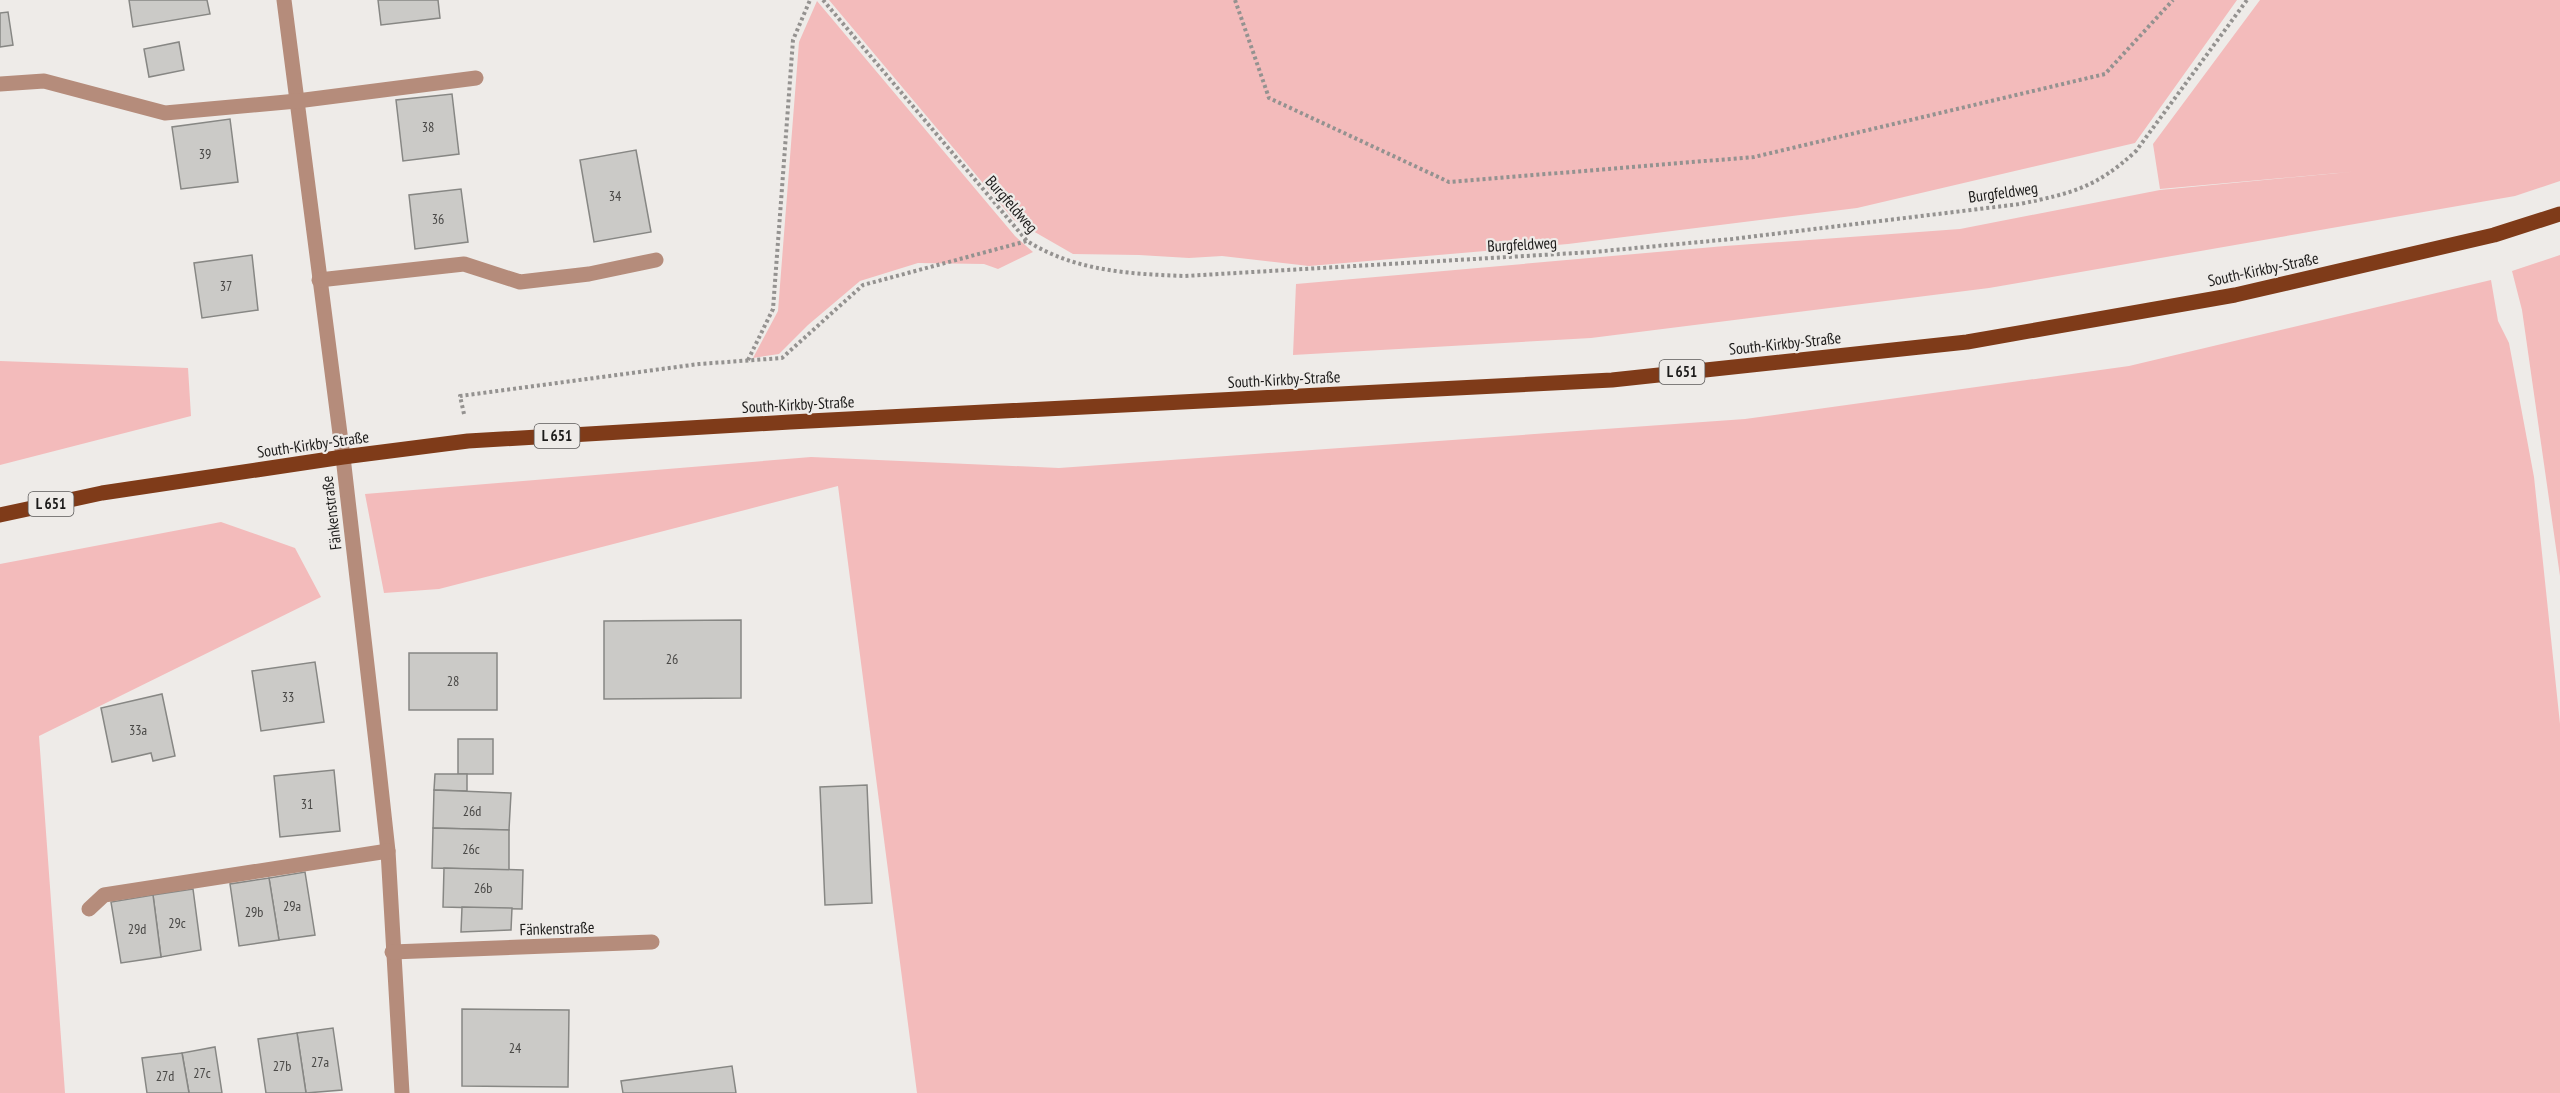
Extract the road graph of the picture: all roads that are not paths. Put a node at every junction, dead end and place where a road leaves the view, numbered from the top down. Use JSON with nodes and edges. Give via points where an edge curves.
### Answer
{"nodes":[{"id":1,"x":284,"y":0,"type":"edge"},
{"id":2,"x":476,"y":78,"type":"dead end"},
{"id":3,"x":0,"y":84,"type":"edge"},
{"id":4,"x":297,"y":101,"type":"junction"},
{"id":5,"x":2560,"y":214,"type":"edge"},
{"id":6,"x":656,"y":260,"type":"dead end"},
{"id":7,"x":319,"y":280,"type":"junction"},
{"id":8,"x":343,"y":457,"type":"junction"},
{"id":9,"x":0,"y":515,"type":"edge"},
{"id":10,"x":388,"y":851,"type":"junction"},
{"id":11,"x":89,"y":909,"type":"dead end"},
{"id":12,"x":652,"y":942,"type":"dead end"},
{"id":13,"x":392,"y":952,"type":"junction"},
{"id":14,"x":402,"y":1093,"type":"edge"}],
"edges":[{"from":1,"to":4,"type":"street","name":"Fänkenstraße"},
{"from":2,"to":4,"type":"street"},
{"from":3,"to":4,"type":"street","via":[[44,81],[165,113]]},
{"from":4,"to":7,"type":"street","name":"Fänkenstraße"},
{"from":5,"to":8,"type":"main road","name":"South-Kirkby-Straße","number":"L 651","via":[[2494,235],[2235,295],[1955,343],[1612,380],[468,441]]},
{"from":6,"to":7,"type":"street","via":[[589,274],[520,282],[464,264]]},
{"from":7,"to":8,"type":"street","name":"Fänkenstraße"},
{"from":8,"to":9,"type":"main road","name":"South-Kirkby-Straße","number":"L 651","via":[[102,494]]},
{"from":8,"to":10,"type":"street","name":"Fänkenstraße"},
{"from":10,"to":11,"type":"street","via":[[104,895]]},
{"from":10,"to":13,"type":"street","name":"Fänkenstraße"},
{"from":12,"to":13,"type":"street","name":"Fänkenstraße"},
{"from":13,"to":14,"type":"street","name":"Fänkenstraße"}]}
